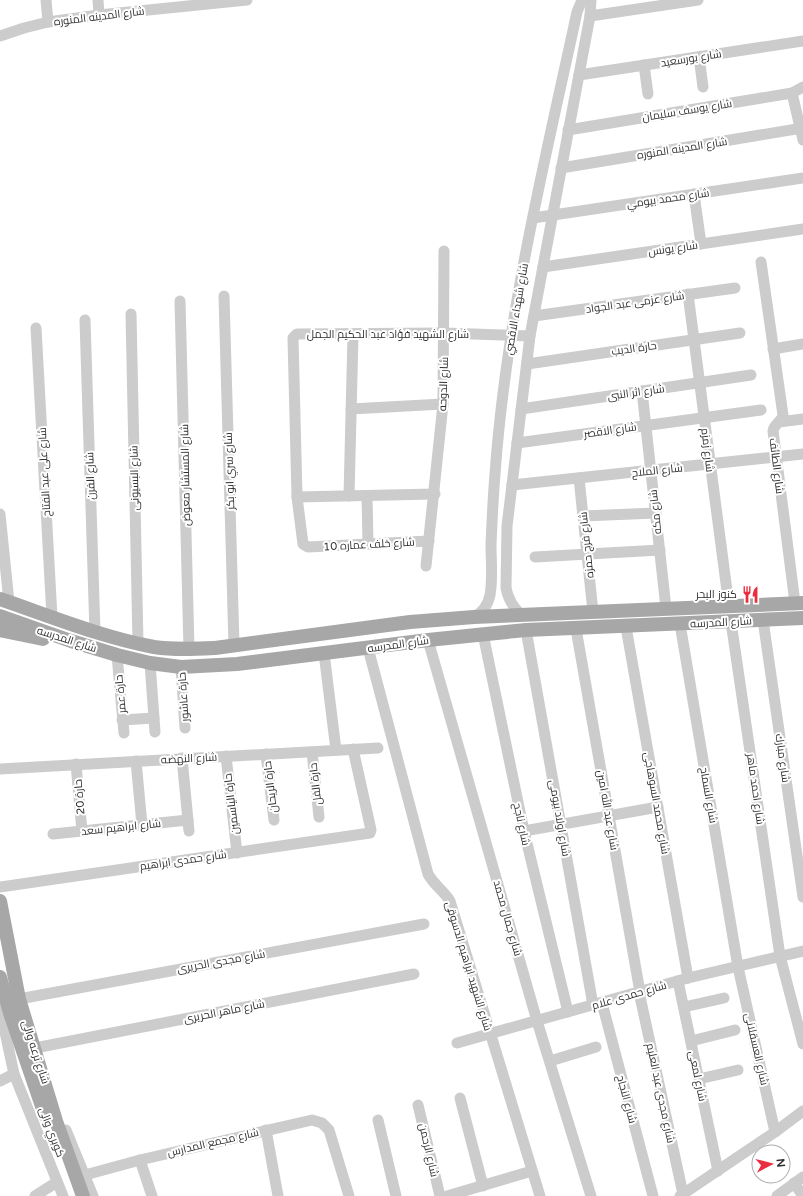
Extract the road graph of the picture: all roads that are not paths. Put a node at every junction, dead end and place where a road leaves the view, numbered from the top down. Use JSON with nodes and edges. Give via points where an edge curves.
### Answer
{"nodes":[{"id":1,"x":46,"y":0,"type":"edge"},
{"id":2,"x":98,"y":0,"type":"edge"},
{"id":3,"x":247,"y":0,"type":"edge"},
{"id":4,"x":582,"y":0,"type":"edge"},
{"id":5,"x":591,"y":0,"type":"edge"},
{"id":6,"x":698,"y":0,"type":"edge"},
{"id":7,"x":209,"y":2,"type":"edge"},
{"id":8,"x":153,"y":5,"type":"edge"},
{"id":9,"x":99,"y":15,"type":"junction"},
{"id":10,"x":590,"y":16,"type":"junction"},
{"id":11,"x":48,"y":22,"type":"junction"},
{"id":12,"x":0,"y":36,"type":"edge"},
{"id":13,"x":803,"y":41,"type":"edge"},
{"id":14,"x":699,"y":56,"type":"junction"},
{"id":15,"x":644,"y":65,"type":"junction"},
{"id":16,"x":579,"y":75,"type":"junction"},
{"id":17,"x":703,"y":87,"type":"dead end"},
{"id":18,"x":803,"y":87,"type":"edge"},
{"id":19,"x":792,"y":93,"type":"junction"},
{"id":20,"x":648,"y":94,"type":"dead end"},
{"id":21,"x":802,"y":128,"type":"edge"},
{"id":22,"x":568,"y":130,"type":"junction"},
{"id":23,"x":803,"y":140,"type":"edge"},
{"id":24,"x":561,"y":168,"type":"junction"},
{"id":25,"x":803,"y":178,"type":"edge"},
{"id":26,"x":694,"y":194,"type":"junction"},
{"id":27,"x":552,"y":214,"type":"junction"},
{"id":28,"x":533,"y":218,"type":"junction"},
{"id":29,"x":803,"y":229,"type":"edge"},
{"id":30,"x":701,"y":244,"type":"junction"},
{"id":31,"x":444,"y":251,"type":"dead end"},
{"id":32,"x":761,"y":262,"type":"dead end"},
{"id":33,"x":543,"y":267,"type":"junction"},
{"id":34,"x":735,"y":288,"type":"dead end"},
{"id":35,"x":688,"y":294,"type":"junction"},
{"id":36,"x":224,"y":296,"type":"dead end"},
{"id":37,"x":180,"y":301,"type":"dead end"},
{"id":38,"x":131,"y":314,"type":"dead end"},
{"id":39,"x":534,"y":316,"type":"junction"},
{"id":40,"x":85,"y":320,"type":"dead end"},
{"id":41,"x":36,"y":328,"type":"dead end"},
{"id":42,"x":444,"y":333,"type":"junction"},
{"id":43,"x":740,"y":333,"type":"dead end"},
{"id":44,"x":353,"y":335,"type":"junction"},
{"id":45,"x":510,"y":336,"type":"junction"},
{"id":46,"x":530,"y":336,"type":"junction"},
{"id":47,"x":694,"y":339,"type":"junction"},
{"id":48,"x":803,"y":344,"type":"edge"},
{"id":49,"x":773,"y":349,"type":"junction"},
{"id":50,"x":527,"y":364,"type":"junction"},
{"id":51,"x":751,"y":375,"type":"dead end"},
{"id":52,"x":699,"y":382,"type":"junction"},
{"id":53,"x":642,"y":391,"type":"junction"},
{"id":54,"x":443,"y":404,"type":"junction"},
{"id":55,"x":351,"y":408,"type":"junction"},
{"id":56,"x":521,"y":409,"type":"junction"},
{"id":57,"x":761,"y":410,"type":"dead end"},
{"id":58,"x":704,"y":418,"type":"junction"},
{"id":59,"x":803,"y":419,"type":"edge"},
{"id":60,"x":779,"y":422,"type":"junction"},
{"id":61,"x":646,"y":425,"type":"junction"},
{"id":62,"x":517,"y":442,"type":"junction"},
{"id":63,"x":803,"y":454,"type":"edge"},
{"id":64,"x":776,"y":458,"type":"junction"},
{"id":65,"x":710,"y":465,"type":"junction"},
{"id":66,"x":651,"y":470,"type":"junction"},
{"id":67,"x":579,"y":478,"type":"junction"},
{"id":68,"x":512,"y":485,"type":"junction"},
{"id":69,"x":434,"y":494,"type":"junction"},
{"id":70,"x":349,"y":496,"type":"junction"},
{"id":71,"x":368,"y":496,"type":"junction"},
{"id":72,"x":297,"y":497,"type":"junction"},
{"id":73,"x":656,"y":513,"type":"junction"},
{"id":74,"x":0,"y":514,"type":"edge"},
{"id":75,"x":583,"y":516,"type":"junction"},
{"id":76,"x":429,"y":540,"type":"junction"},
{"id":77,"x":368,"y":544,"type":"junction"},
{"id":78,"x":308,"y":547,"type":"joint"},
{"id":79,"x":660,"y":550,"type":"junction"},
{"id":80,"x":587,"y":554,"type":"junction"},
{"id":81,"x":535,"y":557,"type":"dead end"},
{"id":82,"x":426,"y":566,"type":"dead end"},
{"id":83,"x":4,"y":600,"type":"edge"},
{"id":84,"x":799,"y":603,"type":"edge"},
{"id":85,"x":729,"y":606,"type":"junction"},
{"id":86,"x":666,"y":608,"type":"junction"},
{"id":87,"x":593,"y":612,"type":"junction"},
{"id":88,"x":521,"y":615,"type":"junction"},
{"id":89,"x":0,"y":616,"type":"edge"},
{"id":90,"x":52,"y":617,"type":"junction"},
{"id":91,"x":474,"y":617,"type":"junction"},
{"id":92,"x":803,"y":618,"type":"edge"},
{"id":93,"x":763,"y":620,"type":"junction"},
{"id":94,"x":731,"y":622,"type":"junction"},
{"id":95,"x":680,"y":624,"type":"junction"},
{"id":96,"x":626,"y":627,"type":"junction"},
{"id":97,"x":576,"y":628,"type":"junction"},
{"id":98,"x":0,"y":630,"type":"edge"},
{"id":99,"x":526,"y":630,"type":"junction"},
{"id":100,"x":95,"y":632,"type":"junction"},
{"id":101,"x":483,"y":634,"type":"junction"},
{"id":102,"x":428,"y":640,"type":"junction"},
{"id":103,"x":71,"y":641,"type":"junction"},
{"id":104,"x":138,"y":643,"type":"junction"},
{"id":105,"x":234,"y":645,"type":"junction"},
{"id":106,"x":214,"y":648,"type":"junction"},
{"id":107,"x":368,"y":648,"type":"junction"},
{"id":108,"x":189,"y":649,"type":"junction"},
{"id":109,"x":324,"y":653,"type":"junction"},
{"id":110,"x":117,"y":655,"type":"junction"},
{"id":111,"x":150,"y":663,"type":"junction"},
{"id":112,"x":216,"y":666,"type":"junction"},
{"id":113,"x":181,"y":667,"type":"junction"},
{"id":114,"x":154,"y":718,"type":"junction"},
{"id":115,"x":122,"y":720,"type":"junction"},
{"id":116,"x":185,"y":728,"type":"dead end"},
{"id":117,"x":155,"y":732,"type":"dead end"},
{"id":118,"x":124,"y":733,"type":"dead end"},
{"id":119,"x":378,"y":748,"type":"dead end"},
{"id":120,"x":353,"y":749,"type":"junction"},
{"id":121,"x":336,"y":750,"type":"junction"},
{"id":122,"x":312,"y":752,"type":"junction"},
{"id":123,"x":266,"y":754,"type":"junction"},
{"id":124,"x":226,"y":756,"type":"junction"},
{"id":125,"x":182,"y":758,"type":"junction"},
{"id":126,"x":136,"y":761,"type":"junction"},
{"id":127,"x":76,"y":764,"type":"junction"},
{"id":128,"x":0,"y":769,"type":"edge"},
{"id":129,"x":658,"y":807,"type":"junction"},
{"id":130,"x":609,"y":816,"type":"junction"},
{"id":131,"x":319,"y":817,"type":"dead end"},
{"id":132,"x":188,"y":820,"type":"junction"},
{"id":133,"x":274,"y":820,"type":"dead end"},
{"id":134,"x":142,"y":824,"type":"junction"},
{"id":135,"x":561,"y":824,"type":"junction"},
{"id":136,"x":82,"y":831,"type":"junction"},
{"id":137,"x":189,"y":831,"type":"dead end"},
{"id":138,"x":524,"y":831,"type":"junction"},
{"id":139,"x":53,"y":834,"type":"dead end"},
{"id":140,"x":237,"y":852,"type":"junction"},
{"id":141,"x":0,"y":887,"type":"edge"},
{"id":142,"x":803,"y":897,"type":"edge"},
{"id":143,"x":0,"y":901,"type":"edge"},
{"id":144,"x":424,"y":924,"type":"dead end"},
{"id":145,"x":803,"y":951,"type":"edge"},
{"id":146,"x":780,"y":956,"type":"junction"},
{"id":147,"x":738,"y":966,"type":"junction"},
{"id":148,"x":414,"y":974,"type":"dead end"},
{"id":149,"x":0,"y":977,"type":"edge"},
{"id":150,"x":683,"y":980,"type":"junction"},
{"id":151,"x":640,"y":992,"type":"junction"},
{"id":152,"x":0,"y":998,"type":"edge"},
{"id":153,"x":724,"y":998,"type":"dead end"},
{"id":154,"x":19,"y":999,"type":"junction"},
{"id":155,"x":598,"y":1004,"type":"junction"},
{"id":156,"x":684,"y":1007,"type":"junction"},
{"id":157,"x":568,"y":1012,"type":"junction"},
{"id":158,"x":1,"y":1019,"type":"edge"},
{"id":159,"x":537,"y":1021,"type":"junction"},
{"id":160,"x":734,"y":1030,"type":"dead end"},
{"id":161,"x":801,"y":1030,"type":"edge"},
{"id":162,"x":490,"y":1035,"type":"junction"},
{"id":163,"x":691,"y":1041,"type":"junction"},
{"id":164,"x":457,"y":1043,"type":"dead end"},
{"id":165,"x":803,"y":1044,"type":"edge"},
{"id":166,"x":596,"y":1047,"type":"dead end"},
{"id":167,"x":35,"y":1048,"type":"junction"},
{"id":168,"x":550,"y":1061,"type":"junction"},
{"id":169,"x":738,"y":1070,"type":"dead end"},
{"id":170,"x":41,"y":1073,"type":"junction"},
{"id":171,"x":14,"y":1074,"type":"junction"},
{"id":172,"x":699,"y":1079,"type":"junction"},
{"id":173,"x":0,"y":1081,"type":"edge"},
{"id":174,"x":460,"y":1098,"type":"dead end"},
{"id":175,"x":418,"y":1105,"type":"dead end"},
{"id":176,"x":803,"y":1111,"type":"edge"},
{"id":177,"x":378,"y":1120,"type":"dead end"},
{"id":178,"x":266,"y":1130,"type":"junction"},
{"id":179,"x":775,"y":1132,"type":"junction"},
{"id":180,"x":140,"y":1160,"type":"junction"},
{"id":181,"x":532,"y":1171,"type":"junction"},
{"id":182,"x":718,"y":1171,"type":"junction"},
{"id":183,"x":85,"y":1175,"type":"junction"},
{"id":184,"x":799,"y":1180,"type":"edge"},
{"id":185,"x":57,"y":1182,"type":"junction"},
{"id":186,"x":483,"y":1186,"type":"junction"},
{"id":187,"x":681,"y":1195,"type":"edge"},
{"id":188,"x":35,"y":1196,"type":"edge"},
{"id":189,"x":63,"y":1196,"type":"edge"},
{"id":190,"x":77,"y":1196,"type":"edge"},
{"id":191,"x":83,"y":1196,"type":"edge"},
{"id":192,"x":93,"y":1196,"type":"edge"},
{"id":193,"x":152,"y":1196,"type":"edge"},
{"id":194,"x":278,"y":1196,"type":"edge"},
{"id":195,"x":349,"y":1196,"type":"edge"},
{"id":196,"x":396,"y":1196,"type":"edge"},
{"id":197,"x":440,"y":1196,"type":"edge"},
{"id":198,"x":447,"y":1196,"type":"edge"},
{"id":199,"x":540,"y":1196,"type":"edge"},
{"id":200,"x":591,"y":1196,"type":"edge"},
{"id":201,"x":653,"y":1196,"type":"edge"},
{"id":202,"x":777,"y":1196,"type":"edge"},
{"id":203,"x":803,"y":1196,"type":"edge"}],
"edges":[{"from":1,"to":11,"type":"street"},
{"from":2,"to":9,"type":"street"},
{"from":3,"to":7,"type":"street","name":"شارع المدينه المنوره"},
{"from":4,"to":28,"type":"street","name":"شارع شهداء الاقصي","via":[[577,12]]},
{"from":5,"to":10,"type":"street","name":"شارع شهداء الاقصي"},
{"from":6,"to":10,"type":"street"},
{"from":7,"to":8,"type":"street","name":"شارع المدينه المنوره"},
{"from":8,"to":9,"type":"street","name":"شارع المدينه المنوره"},
{"from":9,"to":11,"type":"street","name":"شارع المدينه المنوره"},
{"from":10,"to":16,"type":"street","name":"شارع شهداء الاقصي"},
{"from":11,"to":12,"type":"street","name":"شارع المدينه المنوره"},
{"from":13,"to":14,"type":"street","name":"شارع بورسعيد"},
{"from":14,"to":15,"type":"street","name":"شارع بورسعيد"},
{"from":14,"to":17,"type":"street"},
{"from":15,"to":16,"type":"street","name":"شارع بورسعيد"},
{"from":15,"to":20,"type":"street"},
{"from":16,"to":22,"type":"street","name":"شارع شهداء الاقصي"},
{"from":18,"to":19,"type":"street","name":"شارع يوسف سليمان"},
{"from":19,"to":21,"type":"street"},
{"from":19,"to":22,"type":"street","name":"شارع يوسف سليمان"},
{"from":21,"to":23,"type":"street"},
{"from":21,"to":24,"type":"street","name":"شارع المدينه المنوره"},
{"from":22,"to":24,"type":"street","name":"شارع شهداء الاقصي"},
{"from":24,"to":27,"type":"street","name":"شارع شهداء الاقصي"},
{"from":25,"to":26,"type":"street","name":"شارع محمد بيومي"},
{"from":26,"to":27,"type":"street","name":"شارع محمد بيومي"},
{"from":26,"to":30,"type":"street"},
{"from":27,"to":28,"type":"street","name":"شارع محمد بيومي"},
{"from":27,"to":33,"type":"street","name":"شارع شهداء الاقصي"},
{"from":28,"to":45,"type":"street","name":"شارع شهداء الاقصي"},
{"from":29,"to":30,"type":"street","name":"شارع يونس"},
{"from":30,"to":33,"type":"street","name":"شارع يونس"},
{"from":31,"to":42,"type":"street","name":"شارع الدوحه"},
{"from":32,"to":49,"type":"street","name":"شارع الطائف"},
{"from":33,"to":39,"type":"street","name":"شارع شهداء الاقصي"},
{"from":34,"to":35,"type":"street","name":"شارع عزمى عبد الجواد"},
{"from":35,"to":39,"type":"street","name":"شارع عزمى عبد الجواد"},
{"from":35,"to":47,"type":"street","name":"شارع زمزم"},
{"from":36,"to":105,"type":"street","name":"شارع سري ابو بكر"},
{"from":37,"to":108,"type":"street","name":"شارع المستشار معوض"},
{"from":38,"to":104,"type":"street","name":"شارع البسيونى"},
{"from":39,"to":46,"type":"street","name":"شارع شهداء الاقصي"},
{"from":40,"to":100,"type":"street","name":"شارع الفرن"},
{"from":41,"to":90,"type":"street","name":"شارع على عبد الفتاح"},
{"from":42,"to":44,"type":"street","name":"شارع الشهيد فؤاد عبد الحكيم الجمل"},
{"from":42,"to":45,"type":"street","name":"شارع الشهيد فؤاد عبد الحكيم الجمل"},
{"from":42,"to":54,"type":"street","name":"شارع الدوحه"},
{"from":43,"to":47,"type":"street","name":"حارة الديب"},
{"from":44,"to":55,"type":"street"},
{"from":44,"to":72,"type":"street","name":"شارع الشهيد فؤاد عبد الحكيم الجمل","via":[[297,334],[293,338]]},
{"from":45,"to":46,"type":"street","name":"شارع الشهيد فؤاد عبد الحكيم الجمل"},
{"from":45,"to":91,"type":"street","name":"شارع شهداء الاقصي","via":[[496,462],[490,595],[480,614]]},
{"from":46,"to":50,"type":"street","name":"شارع شهداء الاقصي"},
{"from":47,"to":50,"type":"street","name":"حارة الديب"},
{"from":47,"to":52,"type":"street","name":"شارع زمزم"},
{"from":48,"to":49,"type":"street"},
{"from":49,"to":60,"type":"street","name":"شارع الطائف","via":[[783,415]]},
{"from":50,"to":56,"type":"street","name":"شارع شهداء الاقصي"},
{"from":51,"to":52,"type":"street","name":"شارع اثر النبى"},
{"from":52,"to":53,"type":"street","name":"شارع اثر النبى"},
{"from":52,"to":58,"type":"street","name":"شارع زمزم"},
{"from":53,"to":56,"type":"street","name":"شارع اثر النبى"},
{"from":53,"to":61,"type":"street","name":"شارع مكه"},
{"from":54,"to":55,"type":"street"},
{"from":54,"to":69,"type":"street","name":"شارع الدوحه"},
{"from":55,"to":70,"type":"street"},
{"from":56,"to":62,"type":"street","name":"شارع شهداء الاقصي"},
{"from":57,"to":58,"type":"street","name":"شارع الاقصر"},
{"from":58,"to":61,"type":"street","name":"شارع الاقصر"},
{"from":58,"to":65,"type":"street","name":"شارع زمزم"},
{"from":59,"to":60,"type":"street"},
{"from":60,"to":64,"type":"street","name":"شارع الطائف","via":[[773,431]]},
{"from":61,"to":62,"type":"street","name":"شارع الاقصر"},
{"from":61,"to":66,"type":"street","name":"شارع مكه"},
{"from":62,"to":68,"type":"street","name":"شارع شهداء الاقصي"},
{"from":63,"to":64,"type":"street","name":"شارع الملاح"},
{"from":64,"to":65,"type":"street","name":"شارع الملاح"},
{"from":64,"to":84,"type":"street","name":"شارع الطائف"},
{"from":65,"to":66,"type":"street","name":"شارع الملاح"},
{"from":65,"to":85,"type":"street","name":"شارع زمزم"},
{"from":66,"to":67,"type":"street","name":"شارع الملاح"},
{"from":66,"to":73,"type":"street","name":"شارع مكه"},
{"from":67,"to":68,"type":"street","name":"شارع الملاح"},
{"from":67,"to":75,"type":"street","name":"شارع فرج حمزه"},
{"from":68,"to":88,"type":"street","name":"شارع شهداء الاقصي","via":[[507,526],[506,588],[512,606]]},
{"from":69,"to":71,"type":"street"},
{"from":69,"to":76,"type":"street","name":"شارع الدوحه"},
{"from":70,"to":71,"type":"street"},
{"from":70,"to":72,"type":"street"},
{"from":71,"to":77,"type":"street"},
{"from":72,"to":78,"type":"street","name":"شارع الشهيد فؤاد عبد الحكيم الجمل","via":[[302,541]]},
{"from":73,"to":75,"type":"street"},
{"from":73,"to":79,"type":"street","name":"شارع مكه"},
{"from":74,"to":83,"type":"street"},
{"from":75,"to":80,"type":"street","name":"شارع فرج حمزه"},
{"from":76,"to":77,"type":"street","name":"شارع خلف عماره 10"},
{"from":76,"to":82,"type":"street","name":"شارع الدوحه"},
{"from":77,"to":78,"type":"street","name":"شارع خلف عماره 10"},
{"from":79,"to":80,"type":"street"},
{"from":79,"to":86,"type":"street","name":"شارع مكه"},
{"from":80,"to":81,"type":"street"},
{"from":80,"to":87,"type":"street","name":"شارع فرج حمزه"},
{"from":83,"to":90,"type":"main road","name":"شارع المدرسه"},
{"from":84,"to":85,"type":"main road","name":"شارع المدرسه"},
{"from":85,"to":86,"type":"main road","name":"شارع المدرسه"},
{"from":86,"to":87,"type":"main road","name":"شارع المدرسه"},
{"from":87,"to":88,"type":"main road","name":"شارع المدرسه"},
{"from":88,"to":91,"type":"main road","name":"شارع المدرسه"},
{"from":89,"to":103,"type":"main road","name":"شارع المدرسه"},
{"from":90,"to":100,"type":"main road","name":"شارع المدرسه"},
{"from":91,"to":105,"type":"main road","name":"شارع المدرسه","via":[[410,622]]},
{"from":92,"to":93,"type":"main road","name":"شارع المدرسه"},
{"from":93,"to":94,"type":"main road","name":"شارع المدرسه"},
{"from":93,"to":142,"type":"street","name":"شارع مبارك"},
{"from":94,"to":95,"type":"main road","name":"شارع المدرسه"},
{"from":94,"to":146,"type":"street","name":"شارع احمد ماهر"},
{"from":95,"to":96,"type":"main road","name":"شارع المدرسه"},
{"from":95,"to":147,"type":"street","name":"شارع السماح"},
{"from":96,"to":97,"type":"main road","name":"شارع المدرسه"},
{"from":96,"to":129,"type":"street","name":"شارع محمد السوهاجى"},
{"from":97,"to":99,"type":"main road","name":"شارع المدرسه"},
{"from":97,"to":130,"type":"street","name":"شارع عبد الله امين"},
{"from":98,"to":103,"type":"main road","via":[[45,640]]},
{"from":99,"to":101,"type":"main road","name":"شارع المدرسه"},
{"from":99,"to":135,"type":"street","name":"شارع اولاد بيومى"},
{"from":100,"to":104,"type":"main road","name":"شارع المدرسه"},
{"from":101,"to":102,"type":"main road","name":"شارع المدرسه"},
{"from":101,"to":138,"type":"street","name":"شارع ناجح"},
{"from":102,"to":107,"type":"main road","name":"شارع المدرسه"},
{"from":102,"to":159,"type":"street","name":"شارع جمال محمد"},
{"from":103,"to":110,"type":"main road","name":"شارع المدرسه"},
{"from":104,"to":108,"type":"main road","name":"شارع المدرسه"},
{"from":105,"to":106,"type":"main road","name":"شارع المدرسه"},
{"from":106,"to":108,"type":"main road","name":"شارع المدرسه"},
{"from":106,"to":112,"type":"main road"},
{"from":107,"to":109,"type":"main road","name":"شارع المدرسه"},
{"from":107,"to":162,"type":"street","name":"شارع الشهيد ابراهيم الدسوقى","via":[[428,874],[431,881],[450,901]]},
{"from":109,"to":112,"type":"main road","name":"شارع المدرسه"},
{"from":109,"to":121,"type":"street"},
{"from":110,"to":111,"type":"main road","name":"شارع المدرسه"},
{"from":110,"to":115,"type":"street","name":"حارة عمر"},
{"from":111,"to":113,"type":"main road","name":"شارع المدرسه"},
{"from":111,"to":114,"type":"street"},
{"from":112,"to":113,"type":"main road","name":"شارع المدرسه"},
{"from":113,"to":116,"type":"street","name":"حارة عاشور"},
{"from":114,"to":115,"type":"street"},
{"from":114,"to":117,"type":"street"},
{"from":115,"to":118,"type":"street","name":"حارة عمر"},
{"from":119,"to":120,"type":"street","name":"شارع النهضه"},
{"from":120,"to":121,"type":"street","name":"شارع النهضه"},
{"from":120,"to":140,"type":"street","name":"شارع حمدى ابراهيم","via":[[370,833]]},
{"from":121,"to":122,"type":"street","name":"شارع النهضه"},
{"from":122,"to":123,"type":"street","name":"شارع النهضه"},
{"from":122,"to":131,"type":"street","name":"حارة الفل"},
{"from":123,"to":124,"type":"street","name":"شارع النهضه"},
{"from":123,"to":133,"type":"street","name":"حارة الريحان"},
{"from":124,"to":125,"type":"street","name":"شارع النهضه"},
{"from":124,"to":140,"type":"street","name":"حارة الياسمين"},
{"from":125,"to":126,"type":"street","name":"شارع النهضه"},
{"from":125,"to":132,"type":"street"},
{"from":126,"to":127,"type":"street","name":"شارع النهضه"},
{"from":126,"to":134,"type":"street"},
{"from":127,"to":128,"type":"street","name":"شارع النهضه"},
{"from":127,"to":136,"type":"street","name":"حارة 20"},
{"from":129,"to":130,"type":"street"},
{"from":129,"to":150,"type":"street","name":"شارع محمد السوهاجى"},
{"from":130,"to":135,"type":"street"},
{"from":130,"to":151,"type":"street","name":"شارع عبد الله امين"},
{"from":132,"to":134,"type":"street","name":"شارع ابراهيم سعد"},
{"from":132,"to":137,"type":"street"},
{"from":134,"to":136,"type":"street","name":"شارع ابراهيم سعد"},
{"from":135,"to":138,"type":"street"},
{"from":135,"to":155,"type":"street","name":"شارع اولاد بيومى"},
{"from":136,"to":139,"type":"street","name":"شارع ابراهيم سعد"},
{"from":138,"to":157,"type":"street","name":"شارع ناجح"},
{"from":140,"to":141,"type":"street","name":"شارع حمدى ابراهيم"},
{"from":143,"to":154,"type":"main road","name":"شارع ترعه والى"},
{"from":144,"to":154,"type":"street","name":"شارع مجدى الحريرى"},
{"from":145,"to":146,"type":"street","name":"شارع حمدى علام"},
{"from":146,"to":147,"type":"street","name":"شارع حمدى علام"},
{"from":146,"to":161,"type":"street","name":"شارع احمد ماهر"},
{"from":147,"to":150,"type":"street","name":"شارع حمدى علام"},
{"from":147,"to":179,"type":"street","name":"شارع العسقلانى"},
{"from":148,"to":167,"type":"street","name":"شارع ماهر الحريرى"},
{"from":149,"to":190,"type":"main road","name":"كوبري والى","via":[[37,1094]]},
{"from":150,"to":151,"type":"street","name":"شارع حمدى علام"},
{"from":150,"to":156,"type":"street","name":"شارع لمعى"},
{"from":151,"to":155,"type":"street","name":"شارع حمدى علام"},
{"from":151,"to":187,"type":"street","name":"شارع مجدى عبد العليم"},
{"from":152,"to":158,"type":"street","name":"شارع ترعه والى"},
{"from":153,"to":156,"type":"street"},
{"from":154,"to":167,"type":"main road","name":"شارع ترعه والى"},
{"from":155,"to":157,"type":"street","name":"شارع حمدى علام"},
{"from":155,"to":201,"type":"street","name":"شارع النجاح"},
{"from":156,"to":163,"type":"street","name":"شارع لمعى"},
{"from":157,"to":159,"type":"street","name":"شارع حمدى علام"},
{"from":158,"to":171,"type":"street","name":"شارع ترعه والى"},
{"from":159,"to":162,"type":"street","name":"شارع حمدى علام"},
{"from":159,"to":168,"type":"street","name":"شارع جمال محمد"},
{"from":160,"to":163,"type":"street"},
{"from":161,"to":165,"type":"street","name":"شارع احمد ماهر"},
{"from":162,"to":164,"type":"street","name":"شارع حمدى علام"},
{"from":162,"to":181,"type":"street","name":"شارع الشهيد ابراهيم الدسوقى"},
{"from":163,"to":172,"type":"street","name":"شارع لمعى"},
{"from":166,"to":168,"type":"street"},
{"from":167,"to":170,"type":"main road","name":"شارع ترعه والى"},
{"from":168,"to":200,"type":"street","name":"شارع جمال محمد"},
{"from":169,"to":172,"type":"street"},
{"from":170,"to":183,"type":"street","name":"شارع ترعه والى"},
{"from":170,"to":191,"type":"main road","name":"كوبري والى"},
{"from":171,"to":173,"type":"street"},
{"from":171,"to":185,"type":"street","name":"شارع ترعه والى"},
{"from":172,"to":182,"type":"street","name":"شارع لمعى"},
{"from":174,"to":186,"type":"street"},
{"from":175,"to":197,"type":"street","name":"شارع الرحمن"},
{"from":176,"to":179,"type":"street"},
{"from":177,"to":196,"type":"street"},
{"from":178,"to":180,"type":"street","name":"شارع مجمع المدارس"},
{"from":178,"to":194,"type":"street"},
{"from":178,"to":195,"type":"street","name":"شارع مجمع المدارس","via":[[312,1120],[326,1126]]},
{"from":179,"to":182,"type":"street"},
{"from":180,"to":183,"type":"street","name":"شارع مجمع المدارس"},
{"from":180,"to":193,"type":"street"},
{"from":181,"to":186,"type":"street"},
{"from":181,"to":199,"type":"street","name":"شارع الشهيد ابراهيم الدسوقى"},
{"from":182,"to":187,"type":"street"},
{"from":183,"to":192,"type":"street","name":"شارع ترعه والى"},
{"from":184,"to":202,"type":"street"},
{"from":184,"to":203,"type":"street"},
{"from":185,"to":188,"type":"street"},
{"from":185,"to":189,"type":"street","name":"شارع ترعه والى"},
{"from":186,"to":198,"type":"street"}]}
